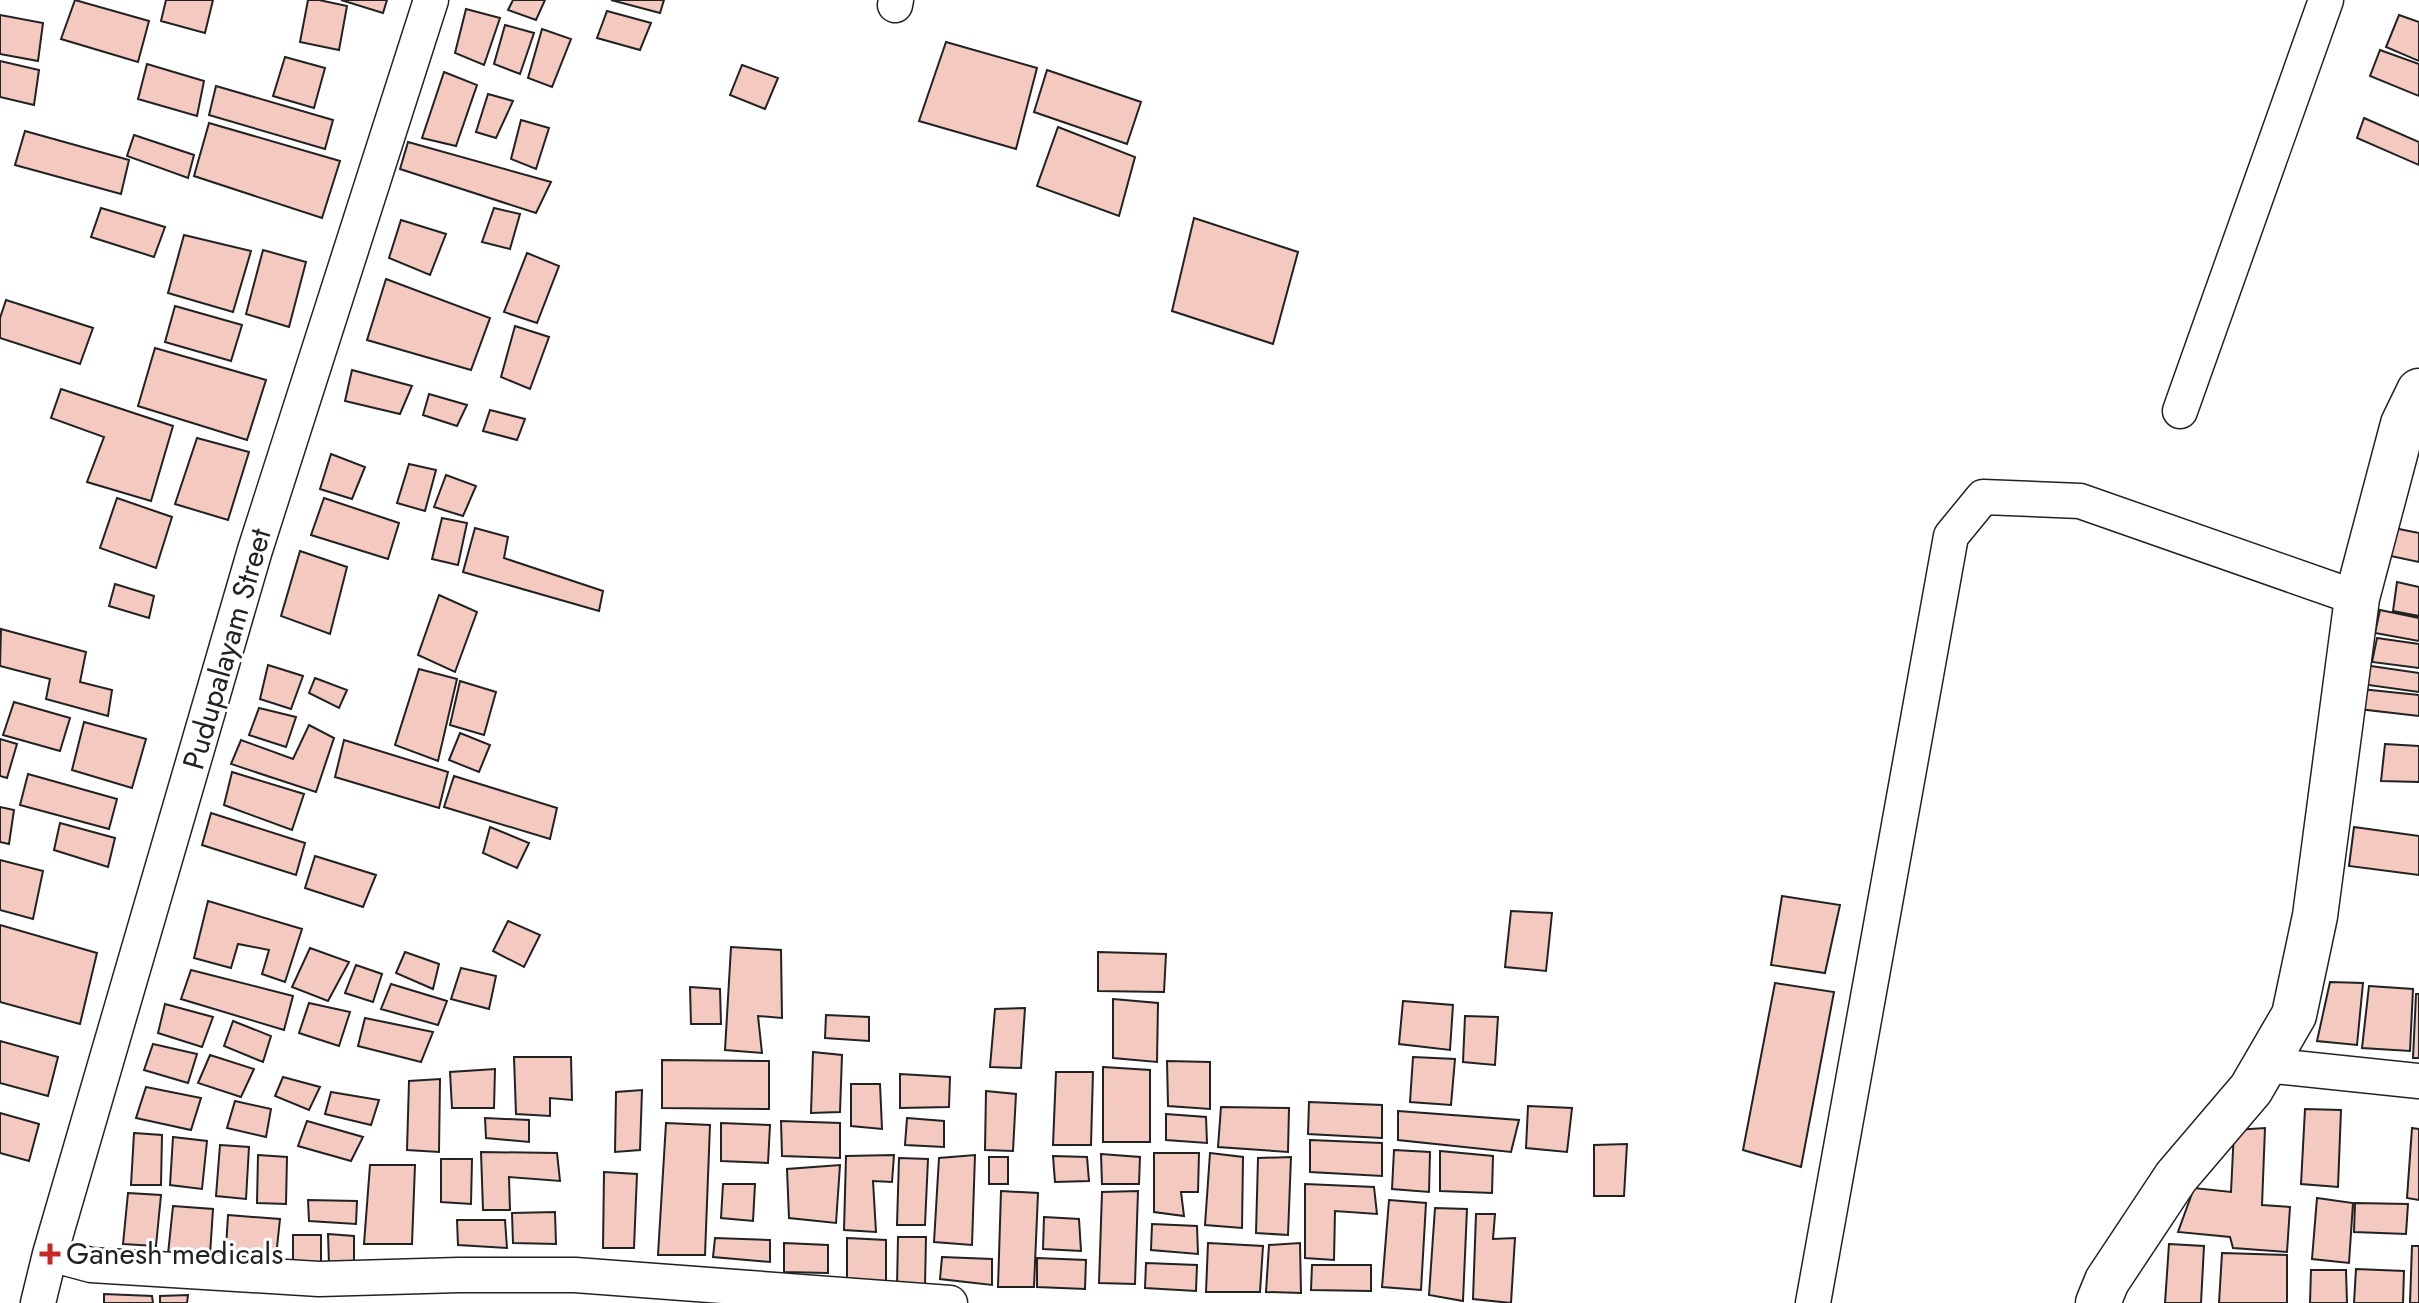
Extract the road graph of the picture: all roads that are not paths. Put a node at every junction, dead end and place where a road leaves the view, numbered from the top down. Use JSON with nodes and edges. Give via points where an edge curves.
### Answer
{"nodes":[{"id":1,"x":431,"y":0,"type":"edge"},
{"id":2,"x":2326,"y":0,"type":"edge"},
{"id":3,"x":2419,"y":391,"type":"edge"},
{"id":4,"x":2180,"y":411,"type":"dead end"},
{"id":5,"x":2357,"y":598,"type":"junction"},
{"id":6,"x":2265,"y":1065,"type":"junction"},
{"id":7,"x":2419,"y":1081,"type":"edge"},
{"id":8,"x":50,"y":1254,"type":"junction"},
{"id":9,"x":38,"y":1303,"type":"edge"},
{"id":10,"x":950,"y":1303,"type":"edge"},
{"id":11,"x":1813,"y":1303,"type":"edge"},
{"id":12,"x":2098,"y":1303,"type":"edge"}],
"edges":[{"from":1,"to":8,"type":"street","name":"Pudupalayam Street","via":[[255,550]]},
{"from":2,"to":4,"type":"street"},
{"from":3,"to":5,"type":"street","via":[[2403,424]]},
{"from":5,"to":6,"type":"street","via":[[2315,916],[2294,1015]]},
{"from":5,"to":11,"type":"street","via":[[2080,501],[1983,497],[1951,536]]},
{"from":6,"to":7,"type":"street"},
{"from":6,"to":12,"type":"street","via":[[2176,1177]]},
{"from":8,"to":9,"type":"street","name":"Pudupalayam Street"},
{"from":8,"to":10,"type":"street","via":[[91,1265],[304,1278],[575,1275]]}]}
